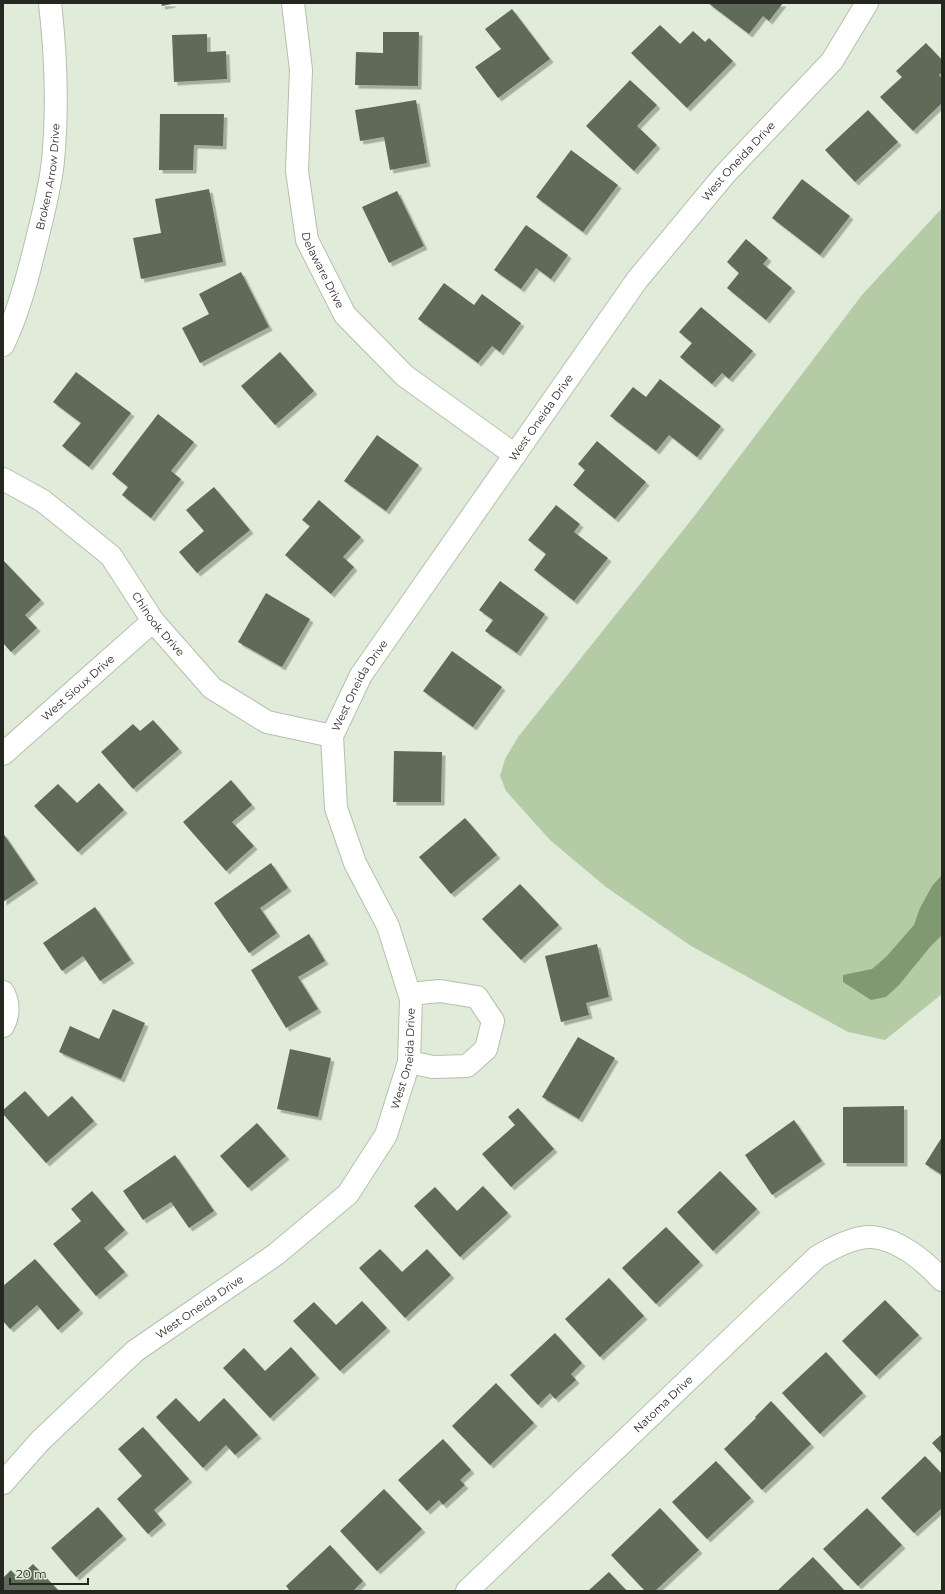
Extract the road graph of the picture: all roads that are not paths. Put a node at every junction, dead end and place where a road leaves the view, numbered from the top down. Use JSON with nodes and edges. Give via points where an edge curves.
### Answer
{"nodes":[{"id":1,"x":50,"y":3,"type":"edge"},
{"id":2,"x":293,"y":3,"type":"edge"},
{"id":3,"x":867,"y":3,"type":"edge"},
{"id":4,"x":3,"y":345,"type":"edge"},
{"id":5,"x":515,"y":455,"type":"junction"},
{"id":6,"x":3,"y":479,"type":"edge"},
{"id":7,"x":154,"y":621,"type":"junction"},
{"id":8,"x":332,"y":736,"type":"junction"},
{"id":9,"x":3,"y":754,"type":"edge"},
{"id":10,"x":3,"y":992,"type":"edge"},
{"id":11,"x":410,"y":994,"type":"junction"},
{"id":12,"x":3,"y":1026,"type":"edge"},
{"id":13,"x":410,"y":1062,"type":"junction"},
{"id":14,"x":942,"y":1280,"type":"edge"},
{"id":15,"x":3,"y":1483,"type":"edge"},
{"id":16,"x":467,"y":1591,"type":"edge"}],
"edges":[{"from":1,"to":4,"type":"street","name":"Broken Arrow Drive","via":[[56,90],[53,162],[28,277]]},
{"from":2,"to":5,"type":"street","name":"Delaware Drive","via":[[301,70],[297,171],[307,240],[345,315],[405,376]]},
{"from":3,"to":5,"type":"street","name":"West Oneida Drive","via":[[832,61],[725,174],[637,280]]},
{"from":5,"to":8,"type":"street","name":"West Oneida Drive","via":[[361,675]]},
{"from":6,"to":7,"type":"street","name":"Chinook Drive","via":[[43,501],[111,556]]},
{"from":7,"to":8,"type":"street","name":"Chinook Drive","via":[[212,688],[267,722]]},
{"from":7,"to":9,"type":"street","name":"West Sioux Drive"},
{"from":8,"to":11,"type":"street","name":"West Oneida Drive","via":[[336,808],[355,863],[388,926]]},
{"from":10,"to":12,"type":"street","via":[[7,1009]]},
{"from":11,"to":13,"type":"street","name":"West Oneida Drive"},
{"from":11,"to":13,"type":"street","via":[[440,991],[477,997],[493,1021],[486,1049],[467,1066],[433,1067]]},
{"from":13,"to":15,"type":"street","name":"West Oneida Drive","via":[[386,1135],[348,1194],[276,1255],[135,1351],[40,1441]]},
{"from":14,"to":16,"type":"street","name":"Natoma Drive","via":[[909,1251],[872,1237],[835,1246],[817,1257]]}]}
